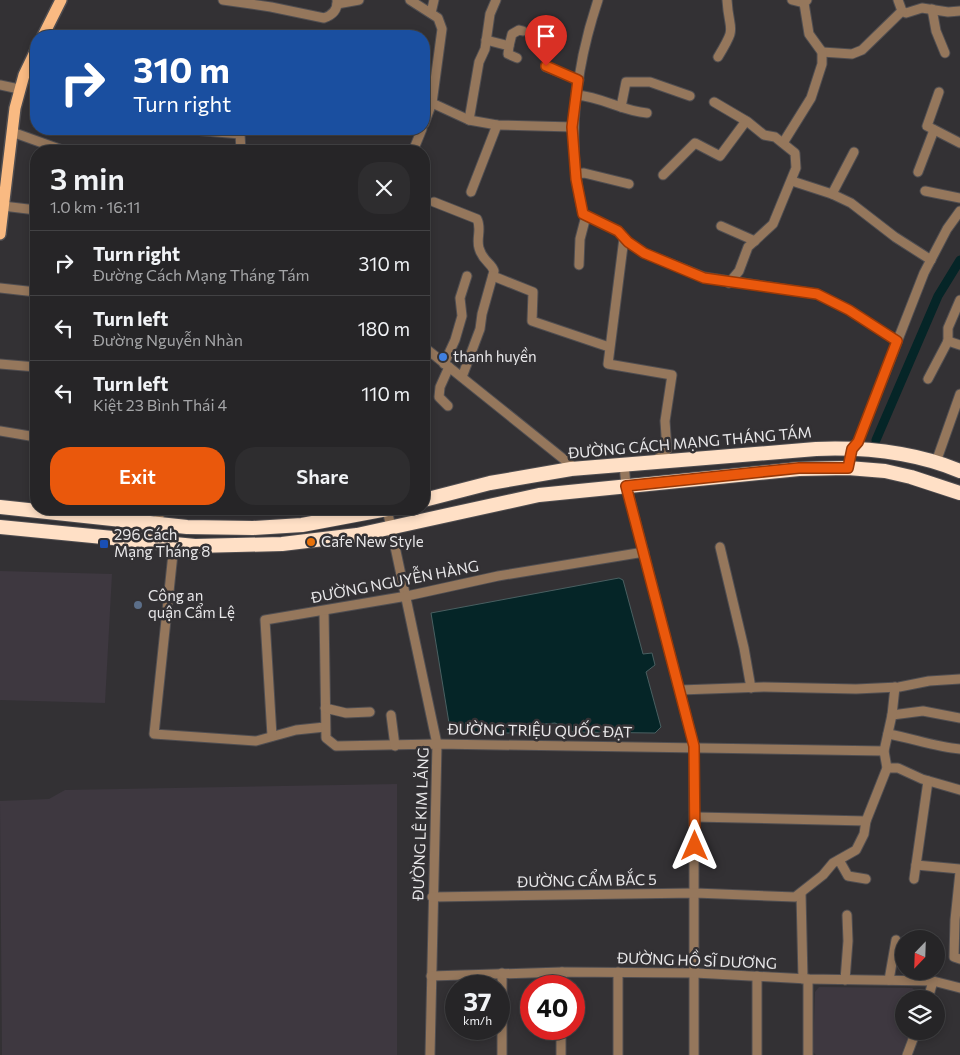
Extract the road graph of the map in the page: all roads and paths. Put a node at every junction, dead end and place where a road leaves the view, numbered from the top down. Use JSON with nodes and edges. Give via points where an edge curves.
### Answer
{"nodes":[{"id":1,"x":61,"y":0,"type":"edge"},
{"id":2,"x":223,"y":0,"type":"edge"},
{"id":3,"x":359,"y":0,"type":"edge"},
{"id":4,"x":410,"y":0,"type":"edge"},
{"id":5,"x":434,"y":0,"type":"edge"},
{"id":6,"x":496,"y":0,"type":"edge"},
{"id":7,"x":598,"y":0,"type":"edge"},
{"id":8,"x":727,"y":0,"type":"edge"},
{"id":9,"x":792,"y":0,"type":"edge"},
{"id":10,"x":898,"y":0,"type":"edge"},
{"id":11,"x":806,"y":1,"type":"edge"},
{"id":12,"x":337,"y":2,"type":"edge"},
{"id":13,"x":922,"y":4,"type":"edge"},
{"id":14,"x":932,"y":9,"type":"junction"},
{"id":15,"x":902,"y":11,"type":"junction"},
{"id":16,"x":960,"y":11,"type":"edge"},
{"id":17,"x":431,"y":13,"type":"junction"},
{"id":18,"x":46,"y":30,"type":"edge"},
{"id":19,"x":523,"y":31,"type":"dead end"},
{"id":20,"x":486,"y":40,"type":"junction"},
{"id":21,"x":509,"y":46,"type":"junction"},
{"id":22,"x":822,"y":52,"type":"junction"},
{"id":23,"x":945,"y":53,"type":"dead end"},
{"id":24,"x":718,"y":57,"type":"dead end"},
{"id":25,"x":517,"y":58,"type":"dead end"},
{"id":26,"x":30,"y":64,"type":"edge"},
{"id":27,"x":546,"y":66,"type":"dead end"},
{"id":28,"x":578,"y":80,"type":"junction"},
{"id":29,"x":0,"y":84,"type":"edge"},
{"id":30,"x":19,"y":89,"type":"junction"},
{"id":31,"x":938,"y":92,"type":"dead end"},
{"id":32,"x":577,"y":95,"type":"junction"},
{"id":33,"x":690,"y":96,"type":"dead end"},
{"id":34,"x":714,"y":102,"type":"dead end"},
{"id":35,"x":432,"y":103,"type":"junction"},
{"id":36,"x":621,"y":107,"type":"junction"},
{"id":37,"x":430,"y":108,"type":"edge"},
{"id":38,"x":647,"y":113,"type":"dead end"},
{"id":39,"x":469,"y":120,"type":"junction"},
{"id":40,"x":746,"y":121,"type":"junction"},
{"id":41,"x":497,"y":125,"type":"junction"},
{"id":42,"x":572,"y":127,"type":"junction"},
{"id":43,"x":931,"y":128,"type":"junction"},
{"id":44,"x":12,"y":132,"type":"junction"},
{"id":45,"x":960,"y":143,"type":"edge"},
{"id":46,"x":783,"y":144,"type":"junction"},
{"id":47,"x":48,"y":145,"type":"edge"},
{"id":48,"x":854,"y":152,"type":"dead end"},
{"id":49,"x":918,"y":172,"type":"dead end"},
{"id":50,"x":576,"y":174,"type":"junction"},
{"id":51,"x":663,"y":175,"type":"dead end"},
{"id":52,"x":792,"y":181,"type":"junction"},
{"id":53,"x":629,"y":184,"type":"dead end"},
{"id":54,"x":925,"y":191,"type":"dead end"},
{"id":55,"x":470,"y":192,"type":"dead end"},
{"id":56,"x":832,"y":194,"type":"junction"},
{"id":57,"x":960,"y":198,"type":"edge"},
{"id":58,"x":434,"y":202,"type":"dead end"},
{"id":59,"x":3,"y":206,"type":"junction"},
{"id":60,"x":30,"y":209,"type":"edge"},
{"id":61,"x":960,"y":211,"type":"edge"},
{"id":62,"x":585,"y":215,"type":"junction"},
{"id":63,"x":721,"y":226,"type":"dead end"},
{"id":64,"x":0,"y":234,"type":"edge"},
{"id":65,"x":624,"y":238,"type":"junction"},
{"id":66,"x":755,"y":241,"type":"junction"},
{"id":67,"x":931,"y":260,"type":"junction"},
{"id":68,"x":579,"y":265,"type":"dead end"},
{"id":69,"x":467,"y":276,"type":"dead end"},
{"id":70,"x":493,"y":276,"type":"junction"},
{"id":71,"x":729,"y":282,"type":"junction"},
{"id":72,"x":0,"y":288,"type":"edge"},
{"id":73,"x":30,"y":291,"type":"edge"},
{"id":74,"x":960,"y":300,"type":"edge"},
{"id":75,"x":897,"y":341,"type":"junction"},
{"id":76,"x":948,"y":341,"type":"junction"},
{"id":77,"x":960,"y":344,"type":"edge"},
{"id":78,"x":609,"y":347,"type":"junction"},
{"id":79,"x":430,"y":353,"type":"edge"},
{"id":80,"x":0,"y":364,"type":"edge"},
{"id":81,"x":446,"y":365,"type":"junction"},
{"id":82,"x":30,"y":366,"type":"edge"},
{"id":83,"x":462,"y":377,"type":"junction"},
{"id":84,"x":928,"y":379,"type":"dead end"},
{"id":85,"x":960,"y":394,"type":"edge"},
{"id":86,"x":448,"y":406,"type":"dead end"},
{"id":87,"x":0,"y":431,"type":"edge"},
{"id":88,"x":30,"y":436,"type":"edge"},
{"id":89,"x":852,"y":449,"type":"junction"},
{"id":90,"x":655,"y":462,"type":"junction"},
{"id":91,"x":936,"y":462,"type":"junction"},
{"id":92,"x":624,"y":465,"type":"junction"},
{"id":93,"x":848,"y":468,"type":"junction"},
{"id":94,"x":576,"y":469,"type":"junction"},
{"id":95,"x":960,"y":471,"type":"edge"},
{"id":96,"x":626,"y":486,"type":"junction"},
{"id":97,"x":960,"y":493,"type":"edge"},
{"id":98,"x":430,"y":498,"type":"edge"},
{"id":99,"x":0,"y":507,"type":"edge"},
{"id":100,"x":30,"y":509,"type":"edge"},
{"id":101,"x":98,"y":515,"type":"edge"},
{"id":102,"x":159,"y":515,"type":"edge"},
{"id":103,"x":357,"y":515,"type":"edge"},
{"id":104,"x":388,"y":515,"type":"edge"},
{"id":105,"x":158,"y":524,"type":"junction"},
{"id":106,"x":0,"y":527,"type":"edge"},
{"id":107,"x":391,"y":528,"type":"junction"},
{"id":108,"x":174,"y":544,"type":"junction"},
{"id":109,"x":720,"y":547,"type":"dead end"},
{"id":110,"x":644,"y":552,"type":"junction"},
{"id":111,"x":406,"y":596,"type":"junction"},
{"id":112,"x":324,"y":611,"type":"junction"},
{"id":113,"x":960,"y":679,"type":"edge"},
{"id":114,"x":895,"y":687,"type":"junction"},
{"id":115,"x":751,"y":688,"type":"junction"},
{"id":116,"x":680,"y":690,"type":"junction"},
{"id":117,"x":325,"y":708,"type":"junction"},
{"id":118,"x":370,"y":712,"type":"dead end"},
{"id":119,"x":391,"y":715,"type":"dead end"},
{"id":120,"x":892,"y":715,"type":"junction"},
{"id":121,"x":960,"y":718,"type":"edge"},
{"id":122,"x":325,"y":727,"type":"junction"},
{"id":123,"x":888,"y":734,"type":"junction"},
{"id":124,"x":272,"y":736,"type":"junction"},
{"id":125,"x":437,"y":744,"type":"junction"},
{"id":126,"x":395,"y":746,"type":"junction"},
{"id":127,"x":694,"y":746,"type":"junction"},
{"id":128,"x":960,"y":749,"type":"edge"},
{"id":129,"x":884,"y":751,"type":"junction"},
{"id":130,"x":887,"y":768,"type":"junction"},
{"id":131,"x":928,"y":781,"type":"junction"},
{"id":132,"x":960,"y":790,"type":"edge"},
{"id":133,"x":695,"y":817,"type":"junction"},
{"id":134,"x":866,"y":821,"type":"junction"},
{"id":135,"x":839,"y":860,"type":"junction"},
{"id":136,"x":916,"y":865,"type":"junction"},
{"id":137,"x":960,"y":871,"type":"edge"},
{"id":138,"x":866,"y":879,"type":"dead end"},
{"id":139,"x":914,"y":879,"type":"dead end"},
{"id":140,"x":695,"y":892,"type":"junction"},
{"id":141,"x":800,"y":894,"type":"junction"},
{"id":142,"x":432,"y":898,"type":"junction"},
{"id":143,"x":847,"y":915,"type":"dead end"},
{"id":144,"x":895,"y":947,"type":"edge"},
{"id":145,"x":960,"y":959,"type":"edge"},
{"id":146,"x":562,"y":972,"type":"joint"},
{"id":147,"x":618,"y":972,"type":"junction"},
{"id":148,"x":502,"y":973,"type":"junction"},
{"id":149,"x":695,"y":973,"type":"junction"},
{"id":150,"x":431,"y":976,"type":"junction"},
{"id":151,"x":757,"y":976,"type":"junction"},
{"id":152,"x":805,"y":979,"type":"junction"},
{"id":153,"x":845,"y":980,"type":"junction"},
{"id":154,"x":890,"y":980,"type":"junction"},
{"id":155,"x":933,"y":981,"type":"junction"},
{"id":156,"x":960,"y":988,"type":"edge"},
{"id":157,"x":930,"y":990,"type":"edge"},
{"id":158,"x":561,"y":1040,"type":"edge"},
{"id":159,"x":913,"y":1040,"type":"edge"},
{"id":160,"x":430,"y":1055,"type":"edge"},
{"id":161,"x":502,"y":1055,"type":"edge"},
{"id":162,"x":561,"y":1055,"type":"edge"},
{"id":163,"x":618,"y":1055,"type":"edge"},
{"id":164,"x":694,"y":1055,"type":"edge"},
{"id":165,"x":757,"y":1055,"type":"edge"},
{"id":166,"x":808,"y":1055,"type":"edge"},
{"id":167,"x":907,"y":1055,"type":"edge"}],
"edges":[{"from":1,"to":18,"type":"main road"},
{"from":2,"to":12,"type":"street","via":[[271,6],[324,18],[336,9]]},
{"from":3,"to":12,"type":"street"},
{"from":4,"to":17,"type":"street"},
{"from":5,"to":17,"type":"street"},
{"from":6,"to":20,"type":"street"},
{"from":7,"to":28,"type":"street"},
{"from":8,"to":24,"type":"street","via":[[732,34]]},
{"from":9,"to":11,"type":"street"},
{"from":10,"to":15,"type":"street"},
{"from":11,"to":22,"type":"street","via":[[810,34]]},
{"from":13,"to":14,"type":"street"},
{"from":13,"to":15,"type":"street","via":[[906,13]]},
{"from":14,"to":16,"type":"street"},
{"from":14,"to":23,"type":"street"},
{"from":15,"to":22,"type":"street","via":[[868,45],[852,54]]},
{"from":17,"to":35,"type":"street","via":[[438,18],[442,29]]},
{"from":19,"to":21,"type":"street","via":[[512,34]]},
{"from":20,"to":21,"type":"street"},
{"from":20,"to":39,"type":"street"},
{"from":21,"to":25,"type":"street","via":[[508,54]]},
{"from":22,"to":46,"type":"street","via":[[822,64],[811,98]]},
{"from":26,"to":30,"type":"main road"},
{"from":27,"to":28,"type":"street"},
{"from":28,"to":32,"type":"street"},
{"from":29,"to":30,"type":"street"},
{"from":30,"to":44,"type":"main road"},
{"from":31,"to":43,"type":"street"},
{"from":32,"to":36,"type":"street"},
{"from":32,"to":42,"type":"street"},
{"from":33,"to":36,"type":"street","via":[[650,82],[626,82]]},
{"from":34,"to":40,"type":"street"},
{"from":35,"to":37,"type":"street"},
{"from":35,"to":39,"type":"street"},
{"from":36,"to":38,"type":"street"},
{"from":39,"to":41,"type":"street"},
{"from":40,"to":46,"type":"street"},
{"from":40,"to":51,"type":"street","via":[[720,156],[695,143]]},
{"from":41,"to":42,"type":"street"},
{"from":41,"to":55,"type":"street"},
{"from":42,"to":50,"type":"street"},
{"from":43,"to":45,"type":"street"},
{"from":43,"to":49,"type":"street"},
{"from":44,"to":47,"type":"street"},
{"from":44,"to":59,"type":"main road"},
{"from":46,"to":52,"type":"street","via":[[795,153],[796,168]]},
{"from":48,"to":56,"type":"street"},
{"from":50,"to":53,"type":"street"},
{"from":50,"to":62,"type":"street"},
{"from":52,"to":56,"type":"street"},
{"from":52,"to":66,"type":"street","via":[[773,224]]},
{"from":54,"to":57,"type":"street"},
{"from":56,"to":67,"type":"street","via":[[863,211]]},
{"from":58,"to":70,"type":"street","via":[[478,221],[478,244],[483,259],[493,267]]},
{"from":59,"to":60,"type":"street"},
{"from":59,"to":64,"type":"main road"},
{"from":61,"to":67,"type":"street"},
{"from":62,"to":65,"type":"street","via":[[618,231]]},
{"from":62,"to":68,"type":"street"},
{"from":63,"to":66,"type":"street"},
{"from":65,"to":71,"type":"street","via":[[644,253],[704,278]]},
{"from":65,"to":78,"type":"street"},
{"from":66,"to":71,"type":"street","via":[[748,247],[739,272]]},
{"from":67,"to":75,"type":"street"},
{"from":69,"to":81,"type":"street","via":[[460,298],[462,316]]},
{"from":70,"to":78,"type":"street","via":[[531,291],[534,298],[532,321]]},
{"from":70,"to":83,"type":"street","via":[[480,329]]},
{"from":71,"to":75,"type":"street","via":[[817,294]]},
{"from":72,"to":73,"type":"street"},
{"from":74,"to":76,"type":"street","via":[[948,328]]},
{"from":75,"to":89,"type":"street","via":[[858,442]]},
{"from":76,"to":77,"type":"street"},
{"from":76,"to":84,"type":"street"},
{"from":78,"to":90,"type":"street","via":[[608,364],[672,374],[665,421],[667,450]]},
{"from":79,"to":81,"type":"street"},
{"from":80,"to":82,"type":"street"},
{"from":81,"to":83,"type":"street"},
{"from":81,"to":86,"type":"street","via":[[439,396]]},
{"from":83,"to":94,"type":"street"},
{"from":85,"to":91,"type":"street"},
{"from":87,"to":88,"type":"street"},
{"from":89,"to":90,"type":"highway","name":"ĐƯỜNG CÁCH MẠNG THÁNG TÁM"},
{"from":89,"to":91,"type":"highway","name":"ĐƯỜNG CÁCH MẠNG THÁNG TÁM","via":[[895,452]]},
{"from":89,"to":93,"type":"street"},
{"from":90,"to":92,"type":"highway","name":"ĐƯỜNG CÁCH MẠNG THÁNG TÁM"},
{"from":91,"to":95,"type":"highway","name":"ĐƯỜNG CÁCH MẠNG THÁNG TÁM"},
{"from":92,"to":94,"type":"highway","name":"ĐƯỜNG CÁCH MẠNG THÁNG TÁM"},
{"from":92,"to":96,"type":"street"},
{"from":93,"to":96,"type":"highway","via":[[799,468]]},
{"from":93,"to":97,"type":"highway","via":[[910,476]]},
{"from":94,"to":98,"type":"highway","name":"ĐƯỜNG CÁCH MẠNG THÁNG TÁM","via":[[490,483]]},
{"from":96,"to":107,"type":"highway","via":[[513,500]]},
{"from":96,"to":110,"type":"street"},
{"from":99,"to":100,"type":"highway"},
{"from":101,"to":105,"type":"highway"},
{"from":102,"to":105,"type":"street"},
{"from":103,"to":105,"type":"highway","via":[[276,527],[206,528]]},
{"from":104,"to":107,"type":"street","name":"ĐƯỜNG LÊ KIM LĂNG"},
{"from":106,"to":108,"type":"highway"},
{"from":107,"to":108,"type":"highway","via":[[282,544]]},
{"from":107,"to":111,"type":"street","name":"ĐƯỜNG LÊ KIM LĂNG"},
{"from":108,"to":124,"type":"street","via":[[153,732],[156,735],[201,735],[256,741]]},
{"from":109,"to":115,"type":"street"},
{"from":110,"to":111,"type":"street","name":"ĐƯỜNG NGUYỄN HÀNG","via":[[498,576]]},
{"from":110,"to":116,"type":"street"},
{"from":111,"to":112,"type":"street","name":"ĐƯỜNG NGUYỄN HÀNG"},
{"from":111,"to":125,"type":"street","name":"ĐƯỜNG LÊ KIM LĂNG"},
{"from":112,"to":117,"type":"street"},
{"from":112,"to":124,"type":"street","name":"ĐƯỜNG NGUYỄN HÀNG","via":[[265,620]]},
{"from":113,"to":114,"type":"street"},
{"from":114,"to":115,"type":"street"},
{"from":114,"to":120,"type":"street"},
{"from":115,"to":116,"type":"street"},
{"from":116,"to":127,"type":"street"},
{"from":117,"to":118,"type":"street","via":[[346,713]]},
{"from":117,"to":122,"type":"street"},
{"from":119,"to":126,"type":"street"},
{"from":120,"to":121,"type":"street","via":[[923,711]]},
{"from":120,"to":123,"type":"street"},
{"from":122,"to":124,"type":"street"},
{"from":122,"to":126,"type":"street","name":"ĐƯỜNG TRIỆU QUỐC ĐẠT","via":[[326,738],[336,746]]},
{"from":123,"to":128,"type":"street","via":[[909,737],[940,748]]},
{"from":123,"to":129,"type":"street"},
{"from":125,"to":126,"type":"street","name":"ĐƯỜNG TRIỆU QUỐC ĐẠT"},
{"from":125,"to":127,"type":"street","name":"ĐƯỜNG TRIỆU QUỐC ĐẠT"},
{"from":125,"to":142,"type":"street","name":"ĐƯỜNG LÊ KIM LĂNG"},
{"from":127,"to":129,"type":"street","name":"ĐƯỜNG TRIỆU QUỐC ĐẠT"},
{"from":127,"to":133,"type":"street"},
{"from":129,"to":130,"type":"street"},
{"from":130,"to":131,"type":"street","via":[[898,768]]},
{"from":130,"to":134,"type":"street"},
{"from":131,"to":132,"type":"street"},
{"from":131,"to":136,"type":"street"},
{"from":133,"to":134,"type":"street"},
{"from":133,"to":140,"type":"street"},
{"from":134,"to":135,"type":"street","via":[[856,850]]},
{"from":135,"to":138,"type":"street","via":[[848,876]]},
{"from":135,"to":141,"type":"street"},
{"from":136,"to":137,"type":"street"},
{"from":136,"to":139,"type":"street"},
{"from":137,"to":145,"type":"street","via":[[954,957]]},
{"from":140,"to":141,"type":"street","name":"ĐƯỜNG CẨM BẮC 5","via":[[796,897]]},
{"from":140,"to":142,"type":"street","name":"ĐƯỜNG CẨM BẮC 5"},
{"from":140,"to":149,"type":"street"},
{"from":141,"to":152,"type":"street"},
{"from":142,"to":150,"type":"street","name":"ĐƯỜNG LÊ KIM LĂNG"},
{"from":143,"to":153,"type":"street"},
{"from":144,"to":154,"type":"street"},
{"from":146,"to":147,"type":"street","name":"ĐƯỜNG HỒ SĨ DƯƠNG"},
{"from":146,"to":148,"type":"street","name":"ĐƯỜNG HỒ SĨ DƯƠNG"},
{"from":147,"to":149,"type":"street","name":"ĐƯỜNG HỒ SĨ DƯƠNG"},
{"from":147,"to":163,"type":"street"},
{"from":148,"to":150,"type":"street","name":"ĐƯỜNG HỒ SĨ DƯƠNG"},
{"from":148,"to":161,"type":"street"},
{"from":149,"to":151,"type":"street","name":"ĐƯỜNG HỒ SĨ DƯƠNG"},
{"from":149,"to":164,"type":"street"},
{"from":150,"to":160,"type":"street","name":"ĐƯỜNG LÊ KIM LĂNG"},
{"from":151,"to":152,"type":"street","name":"ĐƯỜNG HỒ SĨ DƯƠNG"},
{"from":151,"to":165,"type":"street"},
{"from":152,"to":153,"type":"street","name":"ĐƯỜNG HỒ SĨ DƯƠNG"},
{"from":152,"to":166,"type":"street"},
{"from":153,"to":154,"type":"street","name":"ĐƯỜNG HỒ SĨ DƯƠNG"},
{"from":154,"to":155,"type":"street","name":"ĐƯỜNG HỒ SĨ DƯƠNG"},
{"from":155,"to":156,"type":"street","name":"ĐƯỜNG HỒ SĨ DƯƠNG"},
{"from":155,"to":157,"type":"street"},
{"from":158,"to":162,"type":"street"},
{"from":159,"to":167,"type":"street"}]}
